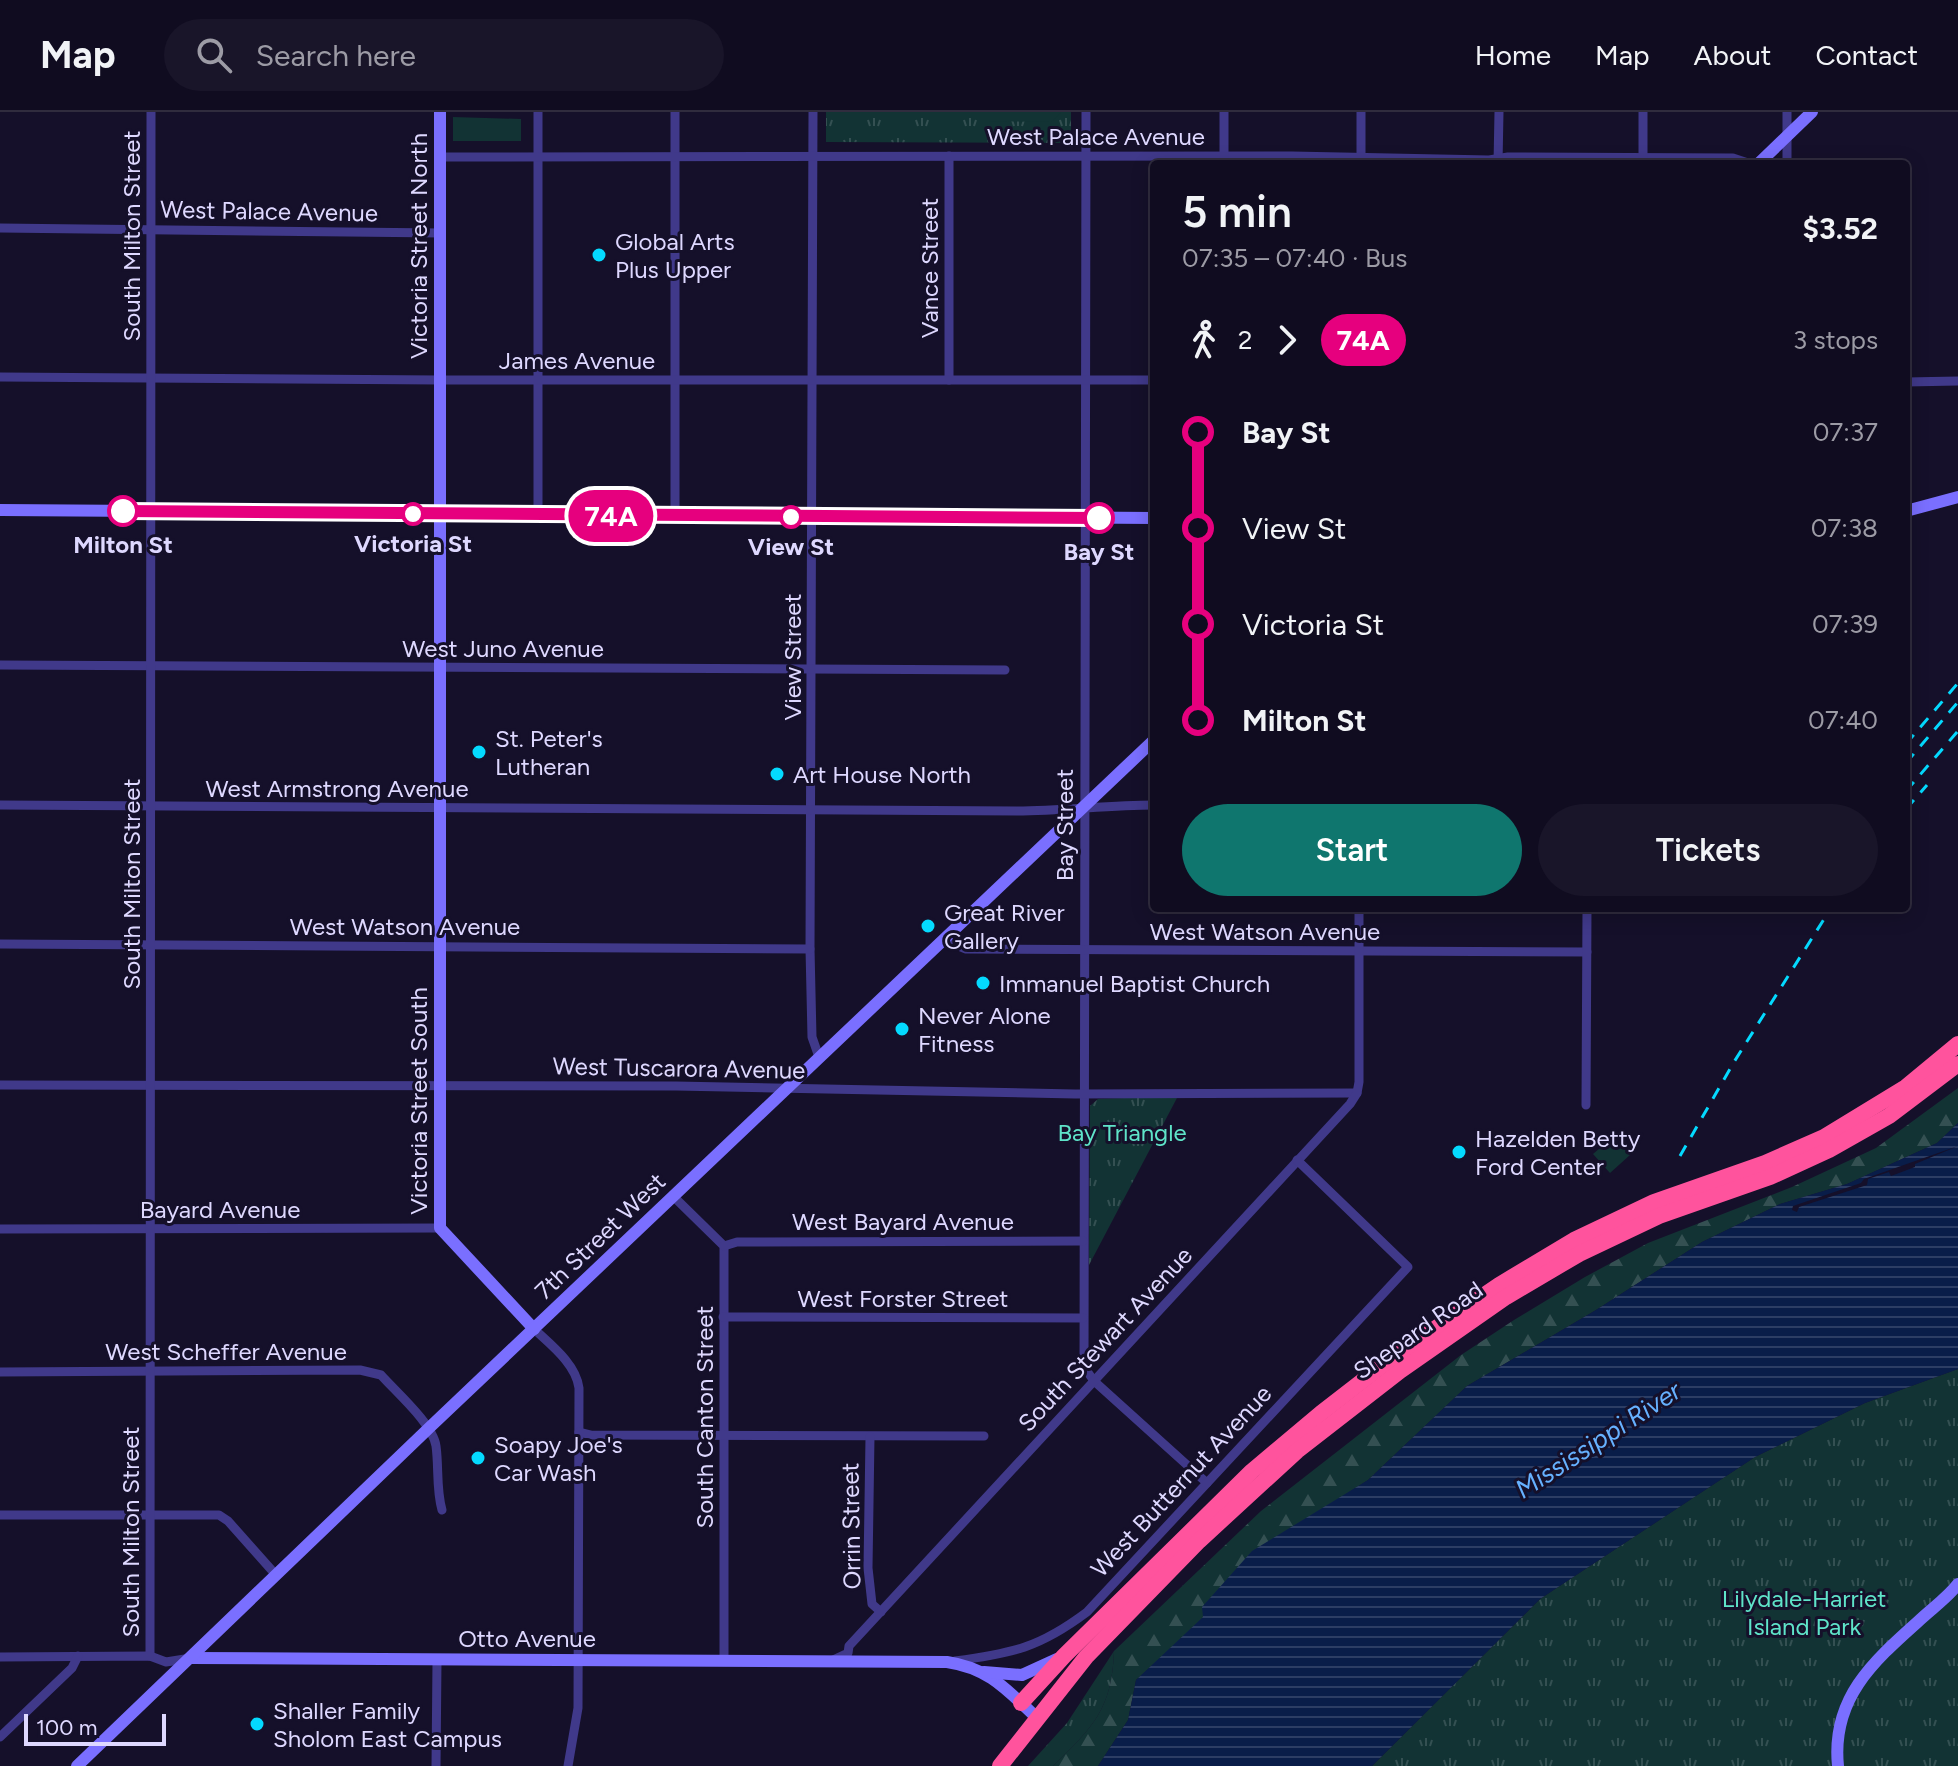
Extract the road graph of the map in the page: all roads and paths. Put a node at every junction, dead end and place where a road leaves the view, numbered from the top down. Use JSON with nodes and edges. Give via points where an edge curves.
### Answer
{"nodes":[{"id":1,"x":151,"y":112,"type":"edge"},
{"id":2,"x":440,"y":112,"type":"edge"},
{"id":3,"x":538,"y":112,"type":"edge"},
{"id":4,"x":675,"y":112,"type":"edge"},
{"id":5,"x":813,"y":112,"type":"edge"},
{"id":6,"x":1086,"y":112,"type":"edge"},
{"id":7,"x":1224,"y":112,"type":"edge"},
{"id":8,"x":1361,"y":112,"type":"edge"},
{"id":9,"x":1499,"y":112,"type":"edge"},
{"id":10,"x":1643,"y":112,"type":"edge"},
{"id":11,"x":1787,"y":112,"type":"edge"},
{"id":12,"x":1812,"y":112,"type":"edge"},
{"id":13,"x":1787,"y":135,"type":"junction"},
{"id":14,"x":949,"y":156,"type":"junction"},
{"id":15,"x":1085,"y":156,"type":"junction"},
{"id":16,"x":440,"y":157,"type":"junction"},
{"id":17,"x":538,"y":158,"type":"junction"},
{"id":18,"x":675,"y":158,"type":"junction"},
{"id":19,"x":813,"y":158,"type":"junction"},
{"id":20,"x":1224,"y":160,"type":"edge"},
{"id":21,"x":1361,"y":160,"type":"edge"},
{"id":22,"x":1498,"y":160,"type":"edge"},
{"id":23,"x":1643,"y":160,"type":"edge"},
{"id":24,"x":1673,"y":160,"type":"edge"},
{"id":25,"x":1739,"y":160,"type":"edge"},
{"id":26,"x":1762,"y":160,"type":"edge"},
{"id":27,"x":1787,"y":160,"type":"edge"},
{"id":28,"x":0,"y":228,"type":"edge"},
{"id":29,"x":151,"y":229,"type":"junction"},
{"id":30,"x":441,"y":233,"type":"junction"},
{"id":31,"x":151,"y":376,"type":"junction"},
{"id":32,"x":0,"y":377,"type":"edge"},
{"id":33,"x":440,"y":380,"type":"junction"},
{"id":34,"x":537,"y":380,"type":"junction"},
{"id":35,"x":676,"y":380,"type":"junction"},
{"id":36,"x":949,"y":380,"type":"junction"},
{"id":37,"x":1086,"y":380,"type":"junction"},
{"id":38,"x":1150,"y":380,"type":"edge"},
{"id":39,"x":812,"y":381,"type":"junction"},
{"id":40,"x":1958,"y":381,"type":"edge"},
{"id":41,"x":1910,"y":382,"type":"edge"},
{"id":42,"x":1958,"y":497,"type":"edge"},
{"id":43,"x":0,"y":510,"type":"edge"},
{"id":44,"x":1910,"y":510,"type":"edge"},
{"id":45,"x":151,"y":511,"type":"junction"},
{"id":46,"x":440,"y":514,"type":"junction"},
{"id":47,"x":538,"y":515,"type":"junction"},
{"id":48,"x":675,"y":517,"type":"junction"},
{"id":49,"x":811,"y":517,"type":"junction"},
{"id":50,"x":1085,"y":518,"type":"junction"},
{"id":51,"x":1150,"y":518,"type":"edge"},
{"id":52,"x":0,"y":665,"type":"edge"},
{"id":53,"x":151,"y":665,"type":"junction"},
{"id":54,"x":440,"y":668,"type":"junction"},
{"id":55,"x":813,"y":670,"type":"junction"},
{"id":56,"x":1005,"y":670,"type":"dead end"},
{"id":57,"x":1150,"y":744,"type":"edge"},
{"id":58,"x":0,"y":805,"type":"edge"},
{"id":59,"x":1150,"y":805,"type":"edge"},
{"id":60,"x":1084,"y":807,"type":"junction"},
{"id":61,"x":151,"y":808,"type":"junction"},
{"id":62,"x":439,"y":808,"type":"junction"},
{"id":63,"x":811,"y":810,"type":"junction"},
{"id":64,"x":1359,"y":912,"type":"edge"},
{"id":65,"x":1587,"y":912,"type":"edge"},
{"id":66,"x":944,"y":940,"type":"junction"},
{"id":67,"x":0,"y":944,"type":"edge"},
{"id":68,"x":151,"y":945,"type":"junction"},
{"id":69,"x":439,"y":947,"type":"junction"},
{"id":70,"x":810,"y":949,"type":"junction"},
{"id":71,"x":1084,"y":951,"type":"junction"},
{"id":72,"x":1359,"y":951,"type":"junction"},
{"id":73,"x":1587,"y":952,"type":"junction"},
{"id":74,"x":1958,"y":1044,"type":"edge"},
{"id":75,"x":819,"y":1057,"type":"junction"},
{"id":76,"x":1958,"y":1064,"type":"edge"},
{"id":77,"x":0,"y":1085,"type":"edge"},
{"id":78,"x":151,"y":1086,"type":"junction"},
{"id":79,"x":439,"y":1087,"type":"junction"},
{"id":80,"x":787,"y":1088,"type":"junction"},
{"id":81,"x":1357,"y":1093,"type":"junction"},
{"id":82,"x":1085,"y":1094,"type":"junction"},
{"id":83,"x":1586,"y":1105,"type":"dead end"},
{"id":84,"x":1297,"y":1160,"type":"junction"},
{"id":85,"x":673,"y":1196,"type":"junction"},
{"id":86,"x":440,"y":1228,"type":"junction"},
{"id":87,"x":0,"y":1229,"type":"edge"},
{"id":88,"x":151,"y":1229,"type":"junction"},
{"id":89,"x":1083,"y":1241,"type":"junction"},
{"id":90,"x":724,"y":1246,"type":"junction"},
{"id":91,"x":723,"y":1317,"type":"junction"},
{"id":92,"x":1083,"y":1318,"type":"junction"},
{"id":93,"x":534,"y":1329,"type":"junction"},
{"id":94,"x":0,"y":1372,"type":"edge"},
{"id":95,"x":150,"y":1372,"type":"junction"},
{"id":96,"x":1094,"y":1381,"type":"junction"},
{"id":97,"x":429,"y":1428,"type":"junction"},
{"id":98,"x":579,"y":1432,"type":"junction"},
{"id":99,"x":725,"y":1435,"type":"junction"},
{"id":100,"x":984,"y":1436,"type":"dead end"},
{"id":101,"x":870,"y":1437,"type":"junction"},
{"id":102,"x":1207,"y":1483,"type":"junction"},
{"id":103,"x":442,"y":1510,"type":"dead end"},
{"id":104,"x":0,"y":1515,"type":"edge"},
{"id":105,"x":150,"y":1515,"type":"junction"},
{"id":106,"x":276,"y":1575,"type":"junction"},
{"id":107,"x":1956,"y":1589,"type":"edge"},
{"id":108,"x":881,"y":1612,"type":"junction"},
{"id":109,"x":78,"y":1656,"type":"junction"},
{"id":110,"x":150,"y":1656,"type":"junction"},
{"id":111,"x":1064,"y":1656,"type":"junction"},
{"id":112,"x":0,"y":1657,"type":"edge"},
{"id":113,"x":191,"y":1658,"type":"junction"},
{"id":114,"x":578,"y":1660,"type":"junction"},
{"id":115,"x":724,"y":1660,"type":"junction"},
{"id":116,"x":833,"y":1660,"type":"junction"},
{"id":117,"x":437,"y":1661,"type":"junction"},
{"id":118,"x":947,"y":1662,"type":"junction"},
{"id":119,"x":984,"y":1672,"type":"junction"},
{"id":120,"x":1021,"y":1703,"type":"junction"},
{"id":121,"x":1037,"y":1718,"type":"junction"},
{"id":122,"x":0,"y":1737,"type":"edge"},
{"id":123,"x":77,"y":1766,"type":"edge"},
{"id":124,"x":436,"y":1766,"type":"edge"},
{"id":125,"x":568,"y":1766,"type":"edge"},
{"id":126,"x":1000,"y":1766,"type":"edge"},
{"id":127,"x":1838,"y":1766,"type":"edge"}],
"edges":[{"from":1,"to":29,"type":"street","name":"South Milton Street"},
{"from":2,"to":16,"type":"street","name":"Victoria Street North"},
{"from":3,"to":17,"type":"street"},
{"from":4,"to":18,"type":"street"},
{"from":5,"to":19,"type":"street","name":"View Street"},
{"from":6,"to":15,"type":"street","name":"Bay Street"},
{"from":7,"to":20,"type":"street"},
{"from":8,"to":21,"type":"street"},
{"from":9,"to":22,"type":"street"},
{"from":10,"to":23,"type":"street"},
{"from":11,"to":13,"type":"street"},
{"from":12,"to":13,"type":"street"},
{"from":13,"to":26,"type":"street"},
{"from":13,"to":27,"type":"street"},
{"from":14,"to":15,"type":"street","name":"West Palace Avenue"},
{"from":14,"to":19,"type":"street","name":"West Palace Avenue"},
{"from":14,"to":36,"type":"street","name":"Vance Street"},
{"from":15,"to":20,"type":"street","name":"West Palace Avenue"},
{"from":15,"to":37,"type":"street","name":"Bay Street"},
{"from":16,"to":17,"type":"street","name":"West Palace Avenue"},
{"from":16,"to":30,"type":"street","name":"Victoria Street North"},
{"from":17,"to":18,"type":"street","name":"West Palace Avenue"},
{"from":17,"to":34,"type":"street"},
{"from":18,"to":19,"type":"street","name":"West Palace Avenue"},
{"from":18,"to":35,"type":"street"},
{"from":19,"to":39,"type":"street","name":"View Street"},
{"from":24,"to":25,"type":"street","name":"West Palace Avenue"},
{"from":28,"to":29,"type":"street","name":"West Palace Avenue"},
{"from":29,"to":30,"type":"street","name":"West Palace Avenue"},
{"from":29,"to":31,"type":"street","name":"South Milton Street"},
{"from":30,"to":33,"type":"street","name":"Victoria Street North"},
{"from":31,"to":32,"type":"street","name":"James Avenue"},
{"from":31,"to":33,"type":"street","name":"James Avenue"},
{"from":31,"to":45,"type":"street","name":"South Milton Street"},
{"from":33,"to":34,"type":"street","name":"James Avenue"},
{"from":33,"to":46,"type":"street","name":"Victoria Street South"},
{"from":34,"to":35,"type":"street","name":"James Avenue"},
{"from":34,"to":47,"type":"street"},
{"from":35,"to":39,"type":"street","name":"James Avenue"},
{"from":35,"to":48,"type":"street"},
{"from":36,"to":37,"type":"street","name":"James Avenue"},
{"from":36,"to":39,"type":"street","name":"James Avenue"},
{"from":37,"to":38,"type":"street","name":"James Avenue"},
{"from":37,"to":50,"type":"street","name":"Bay Street"},
{"from":39,"to":49,"type":"street","name":"View Street"},
{"from":40,"to":41,"type":"street"},
{"from":42,"to":44,"type":"street"},
{"from":43,"to":45,"type":"street"},
{"from":45,"to":46,"type":"street"},
{"from":45,"to":53,"type":"street","name":"South Milton Street"},
{"from":46,"to":47,"type":"street"},
{"from":46,"to":54,"type":"street","name":"Victoria Street South"},
{"from":47,"to":48,"type":"street"},
{"from":48,"to":49,"type":"street"},
{"from":49,"to":50,"type":"street"},
{"from":49,"to":55,"type":"street","name":"View Street"},
{"from":50,"to":51,"type":"street"},
{"from":50,"to":60,"type":"street","name":"Bay Street"},
{"from":52,"to":53,"type":"street","name":"West Juno Avenue"},
{"from":53,"to":54,"type":"street","name":"West Juno Avenue"},
{"from":53,"to":61,"type":"street","name":"South Milton Street"},
{"from":54,"to":55,"type":"street","name":"West Juno Avenue"},
{"from":54,"to":62,"type":"street","name":"Victoria Street South"},
{"from":55,"to":56,"type":"street","name":"West Juno Avenue"},
{"from":55,"to":63,"type":"street","name":"View Street"},
{"from":57,"to":60,"type":"street","name":"7th Street West"},
{"from":58,"to":61,"type":"street","name":"West Armstrong Avenue"},
{"from":59,"to":60,"type":"street","name":"West Armstrong Avenue"},
{"from":60,"to":63,"type":"street","name":"West Armstrong Avenue"},
{"from":60,"to":66,"type":"street","name":"7th Street West"},
{"from":60,"to":71,"type":"street","name":"Bay Street"},
{"from":61,"to":62,"type":"street","name":"West Armstrong Avenue"},
{"from":61,"to":68,"type":"street","name":"South Milton Street"},
{"from":62,"to":63,"type":"street","name":"West Armstrong Avenue"},
{"from":62,"to":69,"type":"street","name":"Victoria Street South"},
{"from":63,"to":70,"type":"street","name":"View Street"},
{"from":64,"to":72,"type":"street"},
{"from":65,"to":73,"type":"street"},
{"from":66,"to":71,"type":"street","name":"West Watson Avenue","via":[[966,949]]},
{"from":66,"to":75,"type":"street","name":"7th Street West"},
{"from":67,"to":68,"type":"street","name":"West Watson Avenue"},
{"from":68,"to":69,"type":"street","name":"West Watson Avenue"},
{"from":68,"to":78,"type":"street","name":"South Milton Street"},
{"from":69,"to":70,"type":"street","name":"West Watson Avenue"},
{"from":69,"to":79,"type":"street","name":"Victoria Street South"},
{"from":70,"to":75,"type":"street","name":"View Street","via":[[812,1037]]},
{"from":71,"to":72,"type":"street","name":"West Watson Avenue"},
{"from":71,"to":82,"type":"street","name":"Bay Street"},
{"from":72,"to":73,"type":"street","name":"West Watson Avenue"},
{"from":72,"to":81,"type":"street"},
{"from":73,"to":83,"type":"street"},
{"from":74,"to":111,"type":"highway","name":"Shepard Road","via":[[1906,1087],[1824,1137],[1614,1220],[1487,1293],[1356,1385],[1279,1447]]},
{"from":75,"to":80,"type":"street","name":"7th Street West"},
{"from":76,"to":121,"type":"highway","name":"Shepard Road","via":[[1889,1116],[1829,1150],[1659,1216],[1579,1254],[1400,1371],[1230,1511],[1108,1633]]},
{"from":77,"to":78,"type":"street","name":"West Tuscarora Avenue"},
{"from":78,"to":79,"type":"street","name":"West Tuscarora Avenue"},
{"from":78,"to":88,"type":"street","name":"South Milton Street"},
{"from":79,"to":80,"type":"street","name":"West Tuscarora Avenue"},
{"from":79,"to":86,"type":"street","name":"Victoria Street South"},
{"from":80,"to":82,"type":"street","name":"West Tuscarora Avenue"},
{"from":80,"to":85,"type":"street","name":"7th Street West"},
{"from":81,"to":82,"type":"street","name":"West Tuscarora Avenue"},
{"from":81,"to":84,"type":"street","name":"South Stewart Avenue"},
{"from":82,"to":89,"type":"street","name":"Bay Street"},
{"from":84,"to":96,"type":"street","name":"South Stewart Avenue"},
{"from":84,"to":102,"type":"street","name":"West Butternut Avenue","via":[[1408,1267]]},
{"from":85,"to":90,"type":"street"},
{"from":85,"to":93,"type":"street","name":"7th Street West"},
{"from":86,"to":88,"type":"street","name":"Bayard Avenue"},
{"from":86,"to":93,"type":"street","name":"Victoria Street South"},
{"from":87,"to":88,"type":"street","name":"Bayard Avenue"},
{"from":88,"to":95,"type":"street","name":"South Milton Street"},
{"from":89,"to":90,"type":"street","name":"West Bayard Avenue"},
{"from":89,"to":92,"type":"street","name":"Bay Street"},
{"from":90,"to":91,"type":"street","name":"South Canton Street"},
{"from":91,"to":92,"type":"street","name":"West Forster Street"},
{"from":91,"to":99,"type":"street","name":"South Canton Street"},
{"from":92,"to":96,"type":"street","name":"Bay Street","via":[[1084,1367]]},
{"from":93,"to":97,"type":"street","name":"7th Street West"},
{"from":93,"to":98,"type":"street","name":"Victoria Street South","via":[[578,1382]]},
{"from":94,"to":95,"type":"street","name":"West Scheffer Avenue"},
{"from":95,"to":97,"type":"street","name":"West Scheffer Avenue","via":[[373,1372]]},
{"from":95,"to":105,"type":"street","name":"South Milton Street"},
{"from":96,"to":102,"type":"street"},
{"from":96,"to":108,"type":"street","name":"South Stewart Avenue"},
{"from":97,"to":103,"type":"street","via":[[436,1443]]},
{"from":97,"to":106,"type":"street","name":"7th Street West"},
{"from":98,"to":99,"type":"street"},
{"from":98,"to":114,"type":"street","name":"Victoria Street South"},
{"from":99,"to":101,"type":"street"},
{"from":99,"to":115,"type":"street","name":"South Canton Street"},
{"from":100,"to":101,"type":"street"},
{"from":101,"to":108,"type":"street","name":"Orrin Street","via":[[868,1568],[872,1604]]},
{"from":102,"to":118,"type":"street","name":"West Butternut Avenue","via":[[1087,1612],[1063,1630],[1016,1650]]},
{"from":104,"to":105,"type":"street"},
{"from":105,"to":106,"type":"street","via":[[219,1515]]},
{"from":105,"to":110,"type":"street","name":"South Milton Street"},
{"from":106,"to":113,"type":"street","name":"7th Street West"},
{"from":107,"to":127,"type":"street","via":[[1875,1661],[1854,1688],[1842,1715]]},
{"from":108,"to":116,"type":"street","name":"South Stewart Avenue","via":[[848,1653]]},
{"from":109,"to":110,"type":"street","name":"Otto Avenue"},
{"from":109,"to":112,"type":"street","name":"Otto Avenue"},
{"from":109,"to":122,"type":"street","via":[[72,1668]]},
{"from":110,"to":113,"type":"street","name":"Otto Avenue","via":[[166,1662]]},
{"from":111,"to":119,"type":"street","via":[[1030,1674]]},
{"from":111,"to":120,"type":"highway","name":"Shepard Road"},
{"from":113,"to":117,"type":"street","name":"Otto Avenue"},
{"from":113,"to":123,"type":"street","name":"7th Street West"},
{"from":114,"to":115,"type":"street","name":"Otto Avenue"},
{"from":114,"to":117,"type":"street","name":"Otto Avenue"},
{"from":114,"to":125,"type":"street","name":"Victoria Street South","via":[[578,1708]]},
{"from":115,"to":116,"type":"street","name":"Otto Avenue"},
{"from":116,"to":118,"type":"street","name":"Otto Avenue"},
{"from":117,"to":124,"type":"street"},
{"from":118,"to":119,"type":"street","name":"Otto Avenue"},
{"from":119,"to":120,"type":"street","name":"Otto Avenue"},
{"from":120,"to":121,"type":"street","name":"Otto Avenue"},
{"from":121,"to":126,"type":"highway","name":"Shepard Road"}]}
